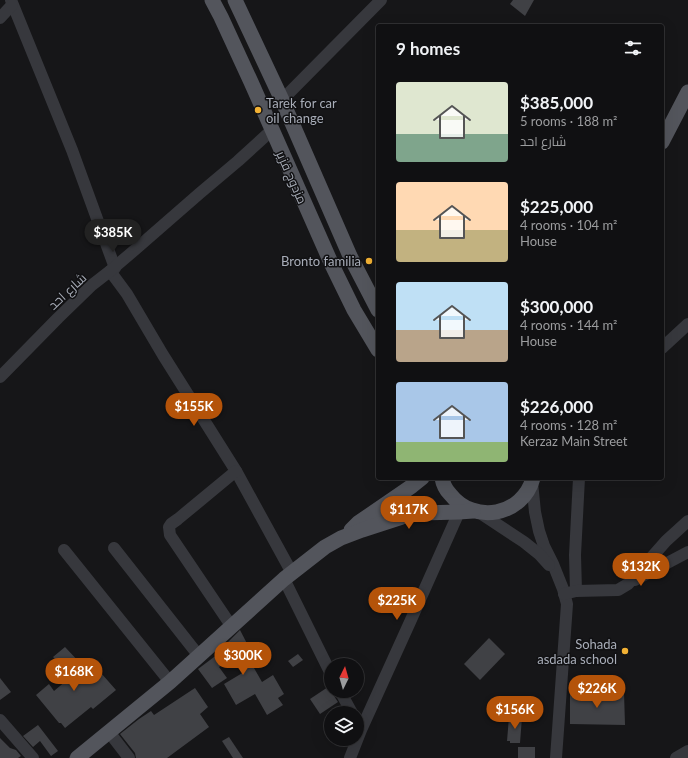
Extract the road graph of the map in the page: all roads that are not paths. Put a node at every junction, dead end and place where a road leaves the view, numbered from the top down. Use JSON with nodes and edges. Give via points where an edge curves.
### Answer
{"nodes":[{"id":1,"x":212,"y":0,"type":"edge"},
{"id":2,"x":236,"y":0,"type":"edge"},
{"id":3,"x":381,"y":0,"type":"edge"},
{"id":4,"x":11,"y":2,"type":"edge"},
{"id":5,"x":0,"y":18,"type":"edge"},
{"id":6,"x":270,"y":73,"type":"junction"},
{"id":7,"x":251,"y":82,"type":"junction"},
{"id":8,"x":688,"y":92,"type":"edge"},
{"id":9,"x":282,"y":100,"type":"junction"},
{"id":10,"x":272,"y":130,"type":"junction"},
{"id":11,"x":664,"y":138,"type":"edge"},
{"id":12,"x":112,"y":270,"type":"junction"},
{"id":13,"x":376,"y":306,"type":"edge"},
{"id":14,"x":688,"y":324,"type":"edge"},
{"id":15,"x":664,"y":346,"type":"edge"},
{"id":16,"x":376,"y":347,"type":"edge"},
{"id":17,"x":0,"y":377,"type":"edge"},
{"id":18,"x":236,"y":471,"type":"junction"},
{"id":19,"x":419,"y":480,"type":"edge"},
{"id":20,"x":442,"y":480,"type":"edge"},
{"id":21,"x":533,"y":480,"type":"edge"},
{"id":22,"x":579,"y":480,"type":"edge"},
{"id":23,"x":471,"y":512,"type":"junction"},
{"id":24,"x":688,"y":521,"type":"edge"},
{"id":25,"x":341,"y":538,"type":"junction"},
{"id":26,"x":114,"y":548,"type":"dead end"},
{"id":27,"x":64,"y":550,"type":"dead end"},
{"id":28,"x":688,"y":552,"type":"edge"},
{"id":29,"x":557,"y":574,"type":"junction"},
{"id":30,"x":288,"y":576,"type":"junction"},
{"id":31,"x":628,"y":584,"type":"junction"},
{"id":32,"x":570,"y":593,"type":"junction"},
{"id":33,"x":232,"y":627,"type":"junction"},
{"id":34,"x":199,"y":656,"type":"junction"},
{"id":35,"x":324,"y":658,"type":"edge"},
{"id":36,"x":170,"y":682,"type":"junction"},
{"id":37,"x":364,"y":716,"type":"edge"},
{"id":38,"x":0,"y":720,"type":"edge"},
{"id":39,"x":109,"y":732,"type":"junction"},
{"id":40,"x":353,"y":746,"type":"edge"},
{"id":41,"x":688,"y":750,"type":"edge"},
{"id":42,"x":33,"y":758,"type":"edge"},
{"id":43,"x":77,"y":758,"type":"edge"},
{"id":44,"x":129,"y":758,"type":"edge"},
{"id":45,"x":350,"y":758,"type":"edge"},
{"id":46,"x":556,"y":758,"type":"edge"},
{"id":47,"x":676,"y":758,"type":"edge"}],
"edges":[{"from":1,"to":7,"type":"main road","name":"مزدوج قزير"},
{"from":2,"to":6,"type":"main road","name":"مزدوج قزير"},
{"from":3,"to":9,"type":"street"},
{"from":4,"to":5,"type":"street"},
{"from":4,"to":12,"type":"street","via":[[72,150]]},
{"from":6,"to":7,"type":"main road"},
{"from":6,"to":9,"type":"main road","name":"مزدوج قزير"},
{"from":7,"to":10,"type":"main road","name":"مزدوج قزير"},
{"from":8,"to":11,"type":"main road"},
{"from":9,"to":13,"type":"main road","name":"مزدوج قزير","via":[[350,256]]},
{"from":10,"to":12,"type":"street","name":"شارع احد"},
{"from":10,"to":16,"type":"main road","name":"مزدوج قزير","via":[[332,265]]},
{"from":12,"to":17,"type":"street","name":"شارع احد","via":[[92,285]]},
{"from":12,"to":18,"type":"street"},
{"from":14,"to":15,"type":"street"},
{"from":18,"to":30,"type":"street"},
{"from":18,"to":33,"type":"street","via":[[169,527],[170,535]]},
{"from":19,"to":25,"type":"main road"},
{"from":20,"to":23,"type":"main road","via":[[454,500]]},
{"from":21,"to":23,"type":"main road","via":[[523,498],[512,506],[499,512]]},
{"from":21,"to":29,"type":"street","via":[[539,531]]},
{"from":22,"to":32,"type":"street","via":[[575,555]]},
{"from":23,"to":25,"type":"main road","via":[[421,513]]},
{"from":23,"to":29,"type":"street","via":[[524,542]]},
{"from":23,"to":37,"type":"street","via":[[410,622]]},
{"from":24,"to":31,"type":"street","via":[[666,541]]},
{"from":25,"to":30,"type":"main road","via":[[325,547]]},
{"from":26,"to":34,"type":"street"},
{"from":27,"to":36,"type":"street"},
{"from":28,"to":31,"type":"street"},
{"from":29,"to":32,"type":"street"},
{"from":30,"to":33,"type":"main road"},
{"from":30,"to":35,"type":"street"},
{"from":31,"to":32,"type":"street","via":[[618,590]]},
{"from":32,"to":46,"type":"street","via":[[566,604]]},
{"from":33,"to":34,"type":"main road"},
{"from":34,"to":36,"type":"main road"},
{"from":36,"to":39,"type":"main road"},
{"from":38,"to":42,"type":"street"},
{"from":39,"to":43,"type":"main road"},
{"from":39,"to":44,"type":"street"},
{"from":40,"to":45,"type":"street"},
{"from":41,"to":47,"type":"street"}]}
